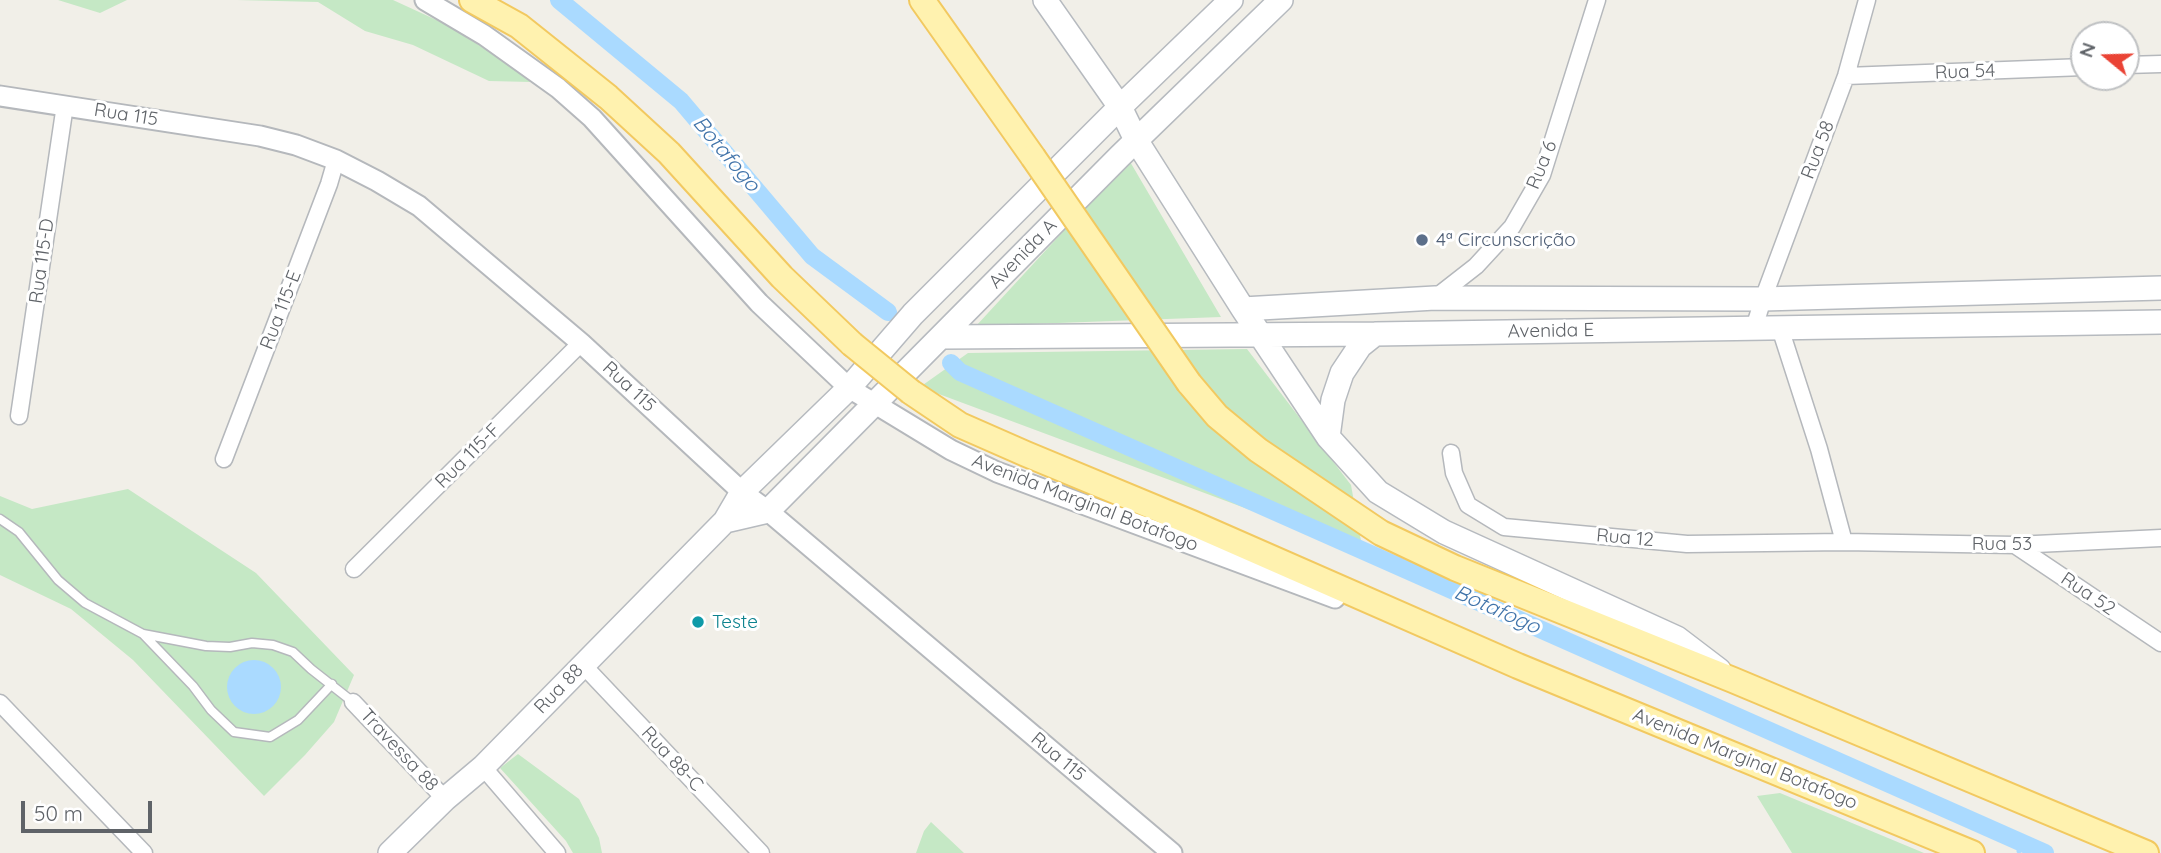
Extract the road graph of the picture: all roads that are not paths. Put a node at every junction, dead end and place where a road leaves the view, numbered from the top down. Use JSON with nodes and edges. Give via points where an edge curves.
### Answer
{"nodes":[{"id":1,"x":425,"y":0,"type":"edge"},
{"id":2,"x":472,"y":0,"type":"edge"},
{"id":3,"x":922,"y":0,"type":"edge"},
{"id":4,"x":1045,"y":0,"type":"edge"},
{"id":5,"x":1231,"y":0,"type":"edge"},
{"id":6,"x":1281,"y":0,"type":"edge"},
{"id":7,"x":1597,"y":0,"type":"edge"},
{"id":8,"x":1867,"y":0,"type":"edge"},
{"id":9,"x":2161,"y":64,"type":"edge"},
{"id":10,"x":2140,"y":65,"type":"edge"},
{"id":11,"x":2070,"y":68,"type":"edge"},
{"id":12,"x":1846,"y":76,"type":"junction"},
{"id":13,"x":0,"y":96,"type":"edge"},
{"id":14,"x":65,"y":105,"type":"junction"},
{"id":15,"x":1120,"y":107,"type":"junction"},
{"id":16,"x":1136,"y":140,"type":"junction"},
{"id":17,"x":336,"y":160,"type":"junction"},
{"id":18,"x":2161,"y":288,"type":"edge"},
{"id":19,"x":1435,"y":298,"type":"junction"},
{"id":20,"x":1763,"y":299,"type":"junction"},
{"id":21,"x":1243,"y":309,"type":"junction"},
{"id":22,"x":2161,"y":322,"type":"edge"},
{"id":23,"x":1754,"y":328,"type":"junction"},
{"id":24,"x":1780,"y":328,"type":"junction"},
{"id":25,"x":1375,"y":334,"type":"junction"},
{"id":26,"x":1259,"y":335,"type":"junction"},
{"id":27,"x":942,"y":337,"type":"junction"},
{"id":28,"x":581,"y":343,"type":"junction"},
{"id":29,"x":849,"y":388,"type":"junction"},
{"id":30,"x":875,"y":403,"type":"junction"},
{"id":31,"x":19,"y":416,"type":"dead end"},
{"id":32,"x":1328,"y":437,"type":"junction"},
{"id":33,"x":1451,"y":453,"type":"dead end"},
{"id":34,"x":224,"y":459,"type":"dead end"},
{"id":35,"x":742,"y":492,"type":"junction"},
{"id":36,"x":768,"y":511,"type":"junction"},
{"id":37,"x":0,"y":519,"type":"edge"},
{"id":38,"x":725,"y":521,"type":"junction"},
{"id":39,"x":2161,"y":538,"type":"edge"},
{"id":40,"x":1844,"y":542,"type":"junction"},
{"id":41,"x":2014,"y":545,"type":"junction"},
{"id":42,"x":354,"y":569,"type":"dead end"},
{"id":43,"x":142,"y":634,"type":"junction"},
{"id":44,"x":2161,"y":643,"type":"edge"},
{"id":45,"x":583,"y":665,"type":"junction"},
{"id":46,"x":1518,"y":666,"type":"junction"},
{"id":47,"x":1733,"y":680,"type":"junction"},
{"id":48,"x":332,"y":684,"type":"junction"},
{"id":49,"x":354,"y":702,"type":"joint"},
{"id":50,"x":0,"y":703,"type":"edge"},
{"id":51,"x":483,"y":767,"type":"junction"},
{"id":52,"x":445,"y":799,"type":"junction"},
{"id":53,"x":1164,"y":851,"type":"edge"},
{"id":54,"x":144,"y":853,"type":"edge"},
{"id":55,"x":390,"y":853,"type":"edge"},
{"id":56,"x":557,"y":853,"type":"edge"},
{"id":57,"x":761,"y":853,"type":"edge"},
{"id":58,"x":1972,"y":853,"type":"edge"},
{"id":59,"x":2146,"y":853,"type":"edge"}],
"edges":[{"from":1,"to":29,"type":"street","name":"Avenida Marginal Botafogo","via":[[484,35],[592,118],[759,303]]},
{"from":2,"to":46,"type":"main road","name":"Avenida Marginal Botafogo","bridge":true,"via":[[519,26],[608,97],[669,153],[782,277],[852,344],[960,425]]},
{"from":3,"to":47,"type":"main road","bridge":true,"via":[[1189,383],[1217,416],[1258,450],[1381,533],[1455,568]]},
{"from":4,"to":15,"type":"main road"},
{"from":5,"to":15,"type":"main road","name":"Avenida A"},
{"from":6,"to":16,"type":"main road","name":"Avenida A"},
{"from":7,"to":19,"type":"street","name":"Rua 6","via":[[1542,175],[1512,227],[1476,266]]},
{"from":8,"to":12,"type":"street","name":"Rua 58"},
{"from":9,"to":10,"type":"street"},
{"from":11,"to":12,"type":"street","name":"Rua 54"},
{"from":12,"to":20,"type":"street","name":"Rua 58"},
{"from":13,"to":14,"type":"street","name":"Rua 115"},
{"from":14,"to":17,"type":"street","name":"Rua 115","via":[[260,136]]},
{"from":14,"to":31,"type":"street","name":"Rua 115-D"},
{"from":15,"to":16,"type":"main road"},
{"from":15,"to":29,"type":"main road","name":"Avenida A","via":[[900,327]]},
{"from":16,"to":21,"type":"main road"},
{"from":16,"to":27,"type":"main road","name":"Avenida A"},
{"from":17,"to":28,"type":"street","name":"Rua 115","via":[[419,206]]},
{"from":17,"to":34,"type":"street","name":"Rua 115-E"},
{"from":18,"to":20,"type":"main road","name":"Avenida E"},
{"from":19,"to":20,"type":"main road","name":"Avenida E"},
{"from":19,"to":21,"type":"main road","name":"Avenida E"},
{"from":20,"to":23,"type":"street","name":"Rua 58"},
{"from":21,"to":26,"type":"main road"},
{"from":22,"to":24,"type":"main road","name":"Avenida E"},
{"from":23,"to":24,"type":"main road","name":"Avenida E"},
{"from":23,"to":25,"type":"main road","name":"Avenida E"},
{"from":24,"to":40,"type":"street"},
{"from":25,"to":26,"type":"main road","name":"Avenida E"},
{"from":25,"to":32,"type":"main road","via":[[1360,345],[1342,373]]},
{"from":26,"to":27,"type":"main road","name":"Avenida E"},
{"from":26,"to":32,"type":"main road"},
{"from":27,"to":30,"type":"main road","name":"Avenida A"},
{"from":28,"to":35,"type":"street","name":"Rua 115"},
{"from":28,"to":42,"type":"street","name":"Rua 115-F"},
{"from":29,"to":30,"type":"street","name":"Avenida Marginal Botafogo"},
{"from":29,"to":35,"type":"main road","name":"Avenida A"},
{"from":30,"to":36,"type":"main road","name":"Avenida A"},
{"from":30,"to":46,"type":"street","name":"Avenida Marginal Botafogo","via":[[996,472]]},
{"from":32,"to":47,"type":"main road","via":[[1378,492],[1444,532],[1677,638]]},
{"from":33,"to":40,"type":"street","name":"Rua 12","via":[[1468,505],[1504,527],[1686,544]]},
{"from":35,"to":36,"type":"street","name":"Rua 115"},
{"from":35,"to":38,"type":"main road","name":"Rua 88"},
{"from":36,"to":38,"type":"main road"},
{"from":36,"to":53,"type":"street","name":"Rua 115"},
{"from":37,"to":43,"type":"lane","via":[[19,532],[43,563],[85,603]]},
{"from":38,"to":45,"type":"main road","name":"Rua 88"},
{"from":39,"to":41,"type":"street","name":"Rua 53"},
{"from":40,"to":41,"type":"street","name":"Rua 53"},
{"from":41,"to":44,"type":"street","name":"Rua 52"},
{"from":43,"to":48,"type":"lane","via":[[206,646],[273,645],[293,652]]},
{"from":43,"to":48,"type":"lane","via":[[234,732],[270,737],[298,720]]},
{"from":45,"to":51,"type":"main road","name":"Rua 88"},
{"from":45,"to":57,"type":"street","name":"Rua 88-C"},
{"from":46,"to":58,"type":"main road","name":"Avenida Marginal Botafogo"},
{"from":47,"to":59,"type":"main road"},
{"from":48,"to":49,"type":"lane"},
{"from":49,"to":52,"type":"street","name":"Travessa 88"},
{"from":50,"to":54,"type":"street"},
{"from":51,"to":52,"type":"main road","name":"Rua 88"},
{"from":51,"to":56,"type":"street"},
{"from":52,"to":55,"type":"main road","name":"Rua 88"}]}
